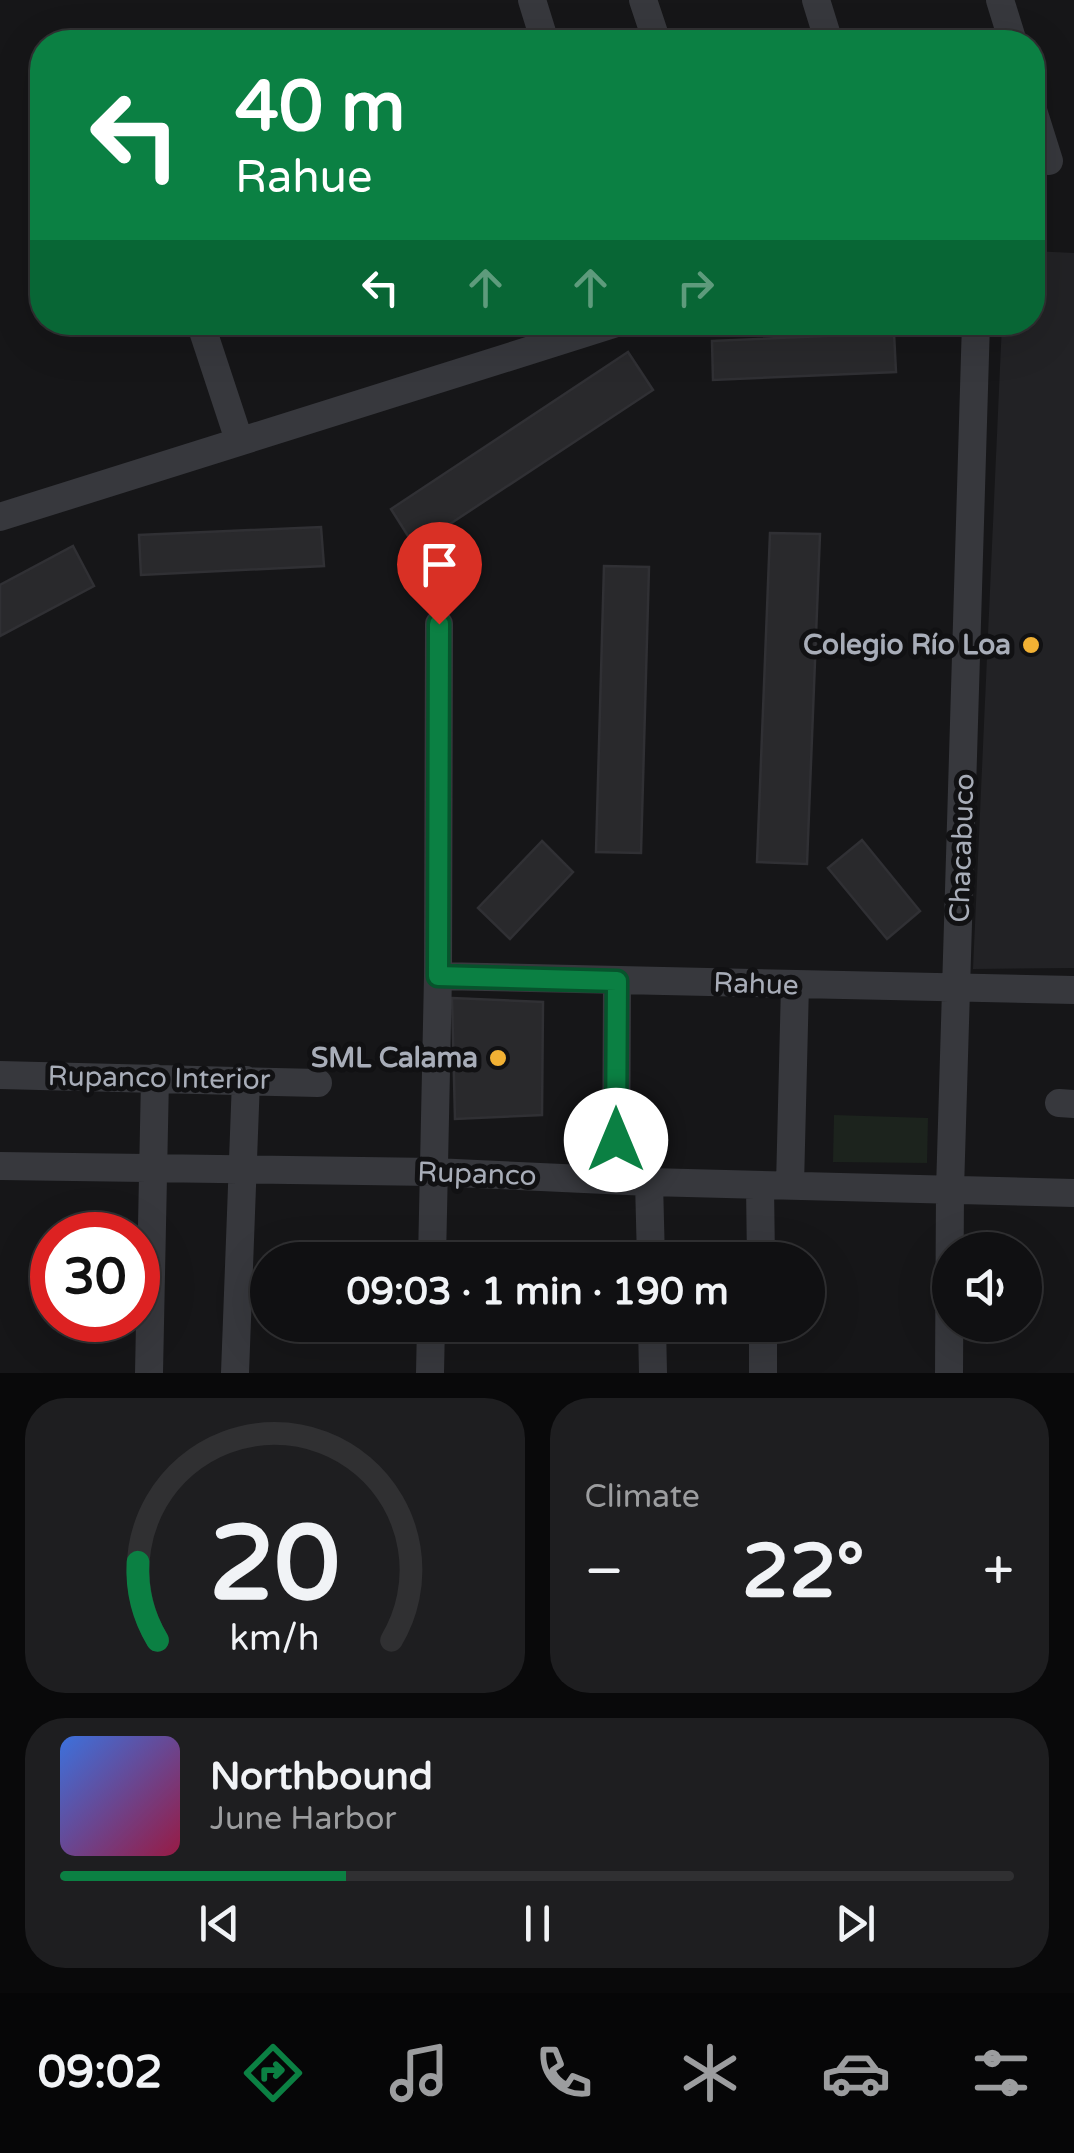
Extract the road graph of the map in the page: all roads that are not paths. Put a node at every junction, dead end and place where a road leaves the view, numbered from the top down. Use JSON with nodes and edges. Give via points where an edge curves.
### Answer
{"nodes":[{"id":1,"x":532,"y":0,"type":"edge"},
{"id":2,"x":643,"y":0,"type":"edge"},
{"id":3,"x":816,"y":0,"type":"edge"},
{"id":4,"x":1000,"y":0,"type":"edge"},
{"id":5,"x":541,"y":30,"type":"edge"},
{"id":6,"x":653,"y":30,"type":"edge"},
{"id":7,"x":825,"y":30,"type":"edge"},
{"id":8,"x":1009,"y":30,"type":"edge"},
{"id":9,"x":204,"y":335,"type":"edge"},
{"id":10,"x":578,"y":335,"type":"edge"},
{"id":11,"x":976,"y":335,"type":"edge"},
{"id":12,"x":239,"y":440,"type":"junction"},
{"id":13,"x":0,"y":517,"type":"edge"},
{"id":14,"x":439,"y":624,"type":"dead end"},
{"id":15,"x":438,"y":976,"type":"junction"},
{"id":16,"x":617,"y":981,"type":"junction"},
{"id":17,"x":795,"y":985,"type":"junction"},
{"id":18,"x":958,"y":988,"type":"junction"},
{"id":19,"x":1074,"y":990,"type":"edge"},
{"id":20,"x":0,"y":1075,"type":"edge"},
{"id":21,"x":155,"y":1078,"type":"junction"},
{"id":22,"x":246,"y":1080,"type":"junction"},
{"id":23,"x":318,"y":1083,"type":"dead end"},
{"id":24,"x":0,"y":1166,"type":"edge"},
{"id":25,"x":152,"y":1169,"type":"junction"},
{"id":26,"x":244,"y":1171,"type":"junction"},
{"id":27,"x":434,"y":1172,"type":"junction"},
{"id":28,"x":616,"y":1180,"type":"junction"},
{"id":29,"x":649,"y":1182,"type":"junction"},
{"id":30,"x":790,"y":1185,"type":"junction"},
{"id":31,"x":760,"y":1186,"type":"junction"},
{"id":32,"x":950,"y":1190,"type":"junction"},
{"id":33,"x":1074,"y":1193,"type":"edge"},
{"id":34,"x":432,"y":1242,"type":"edge"},
{"id":35,"x":651,"y":1242,"type":"edge"},
{"id":36,"x":761,"y":1242,"type":"edge"},
{"id":37,"x":431,"y":1342,"type":"edge"},
{"id":38,"x":653,"y":1342,"type":"edge"},
{"id":39,"x":763,"y":1342,"type":"edge"},
{"id":40,"x":149,"y":1373,"type":"edge"},
{"id":41,"x":236,"y":1373,"type":"edge"},
{"id":42,"x":430,"y":1373,"type":"edge"},
{"id":43,"x":654,"y":1373,"type":"edge"},
{"id":44,"x":764,"y":1373,"type":"edge"},
{"id":45,"x":949,"y":1373,"type":"edge"}],
"edges":[{"from":1,"to":5,"type":"street"},
{"from":2,"to":6,"type":"street"},
{"from":3,"to":7,"type":"street"},
{"from":4,"to":8,"type":"street"},
{"from":9,"to":12,"type":"street"},
{"from":10,"to":12,"type":"street"},
{"from":11,"to":18,"type":"street","name":"Chacabuco"},
{"from":12,"to":13,"type":"street"},
{"from":14,"to":15,"type":"street"},
{"from":15,"to":16,"type":"street","name":"Rahue"},
{"from":15,"to":27,"type":"street"},
{"from":16,"to":17,"type":"street","name":"Rahue"},
{"from":16,"to":28,"type":"street"},
{"from":17,"to":18,"type":"street","name":"Rahue"},
{"from":17,"to":30,"type":"street"},
{"from":18,"to":19,"type":"street","name":"Rahue"},
{"from":18,"to":32,"type":"street","name":"Chacabuco"},
{"from":20,"to":21,"type":"street","name":"Rupanco Interior"},
{"from":21,"to":22,"type":"street","name":"Rupanco Interior"},
{"from":21,"to":25,"type":"street"},
{"from":22,"to":23,"type":"street","name":"Rupanco Interior"},
{"from":22,"to":26,"type":"street"},
{"from":24,"to":25,"type":"street","name":"Rupanco"},
{"from":25,"to":26,"type":"street","name":"Rupanco"},
{"from":25,"to":40,"type":"street"},
{"from":26,"to":27,"type":"street","name":"Rupanco"},
{"from":26,"to":41,"type":"street"},
{"from":27,"to":28,"type":"street","name":"Rupanco"},
{"from":27,"to":34,"type":"street"},
{"from":28,"to":29,"type":"street","name":"Rupanco"},
{"from":29,"to":31,"type":"street","name":"Rupanco"},
{"from":29,"to":35,"type":"street"},
{"from":30,"to":31,"type":"street","name":"Rupanco"},
{"from":30,"to":32,"type":"street","name":"Rupanco"},
{"from":31,"to":36,"type":"street"},
{"from":32,"to":33,"type":"street","name":"Rupanco"},
{"from":32,"to":45,"type":"street","name":"Chacabuco"},
{"from":37,"to":42,"type":"street"},
{"from":38,"to":43,"type":"street"},
{"from":39,"to":44,"type":"street"}]}
